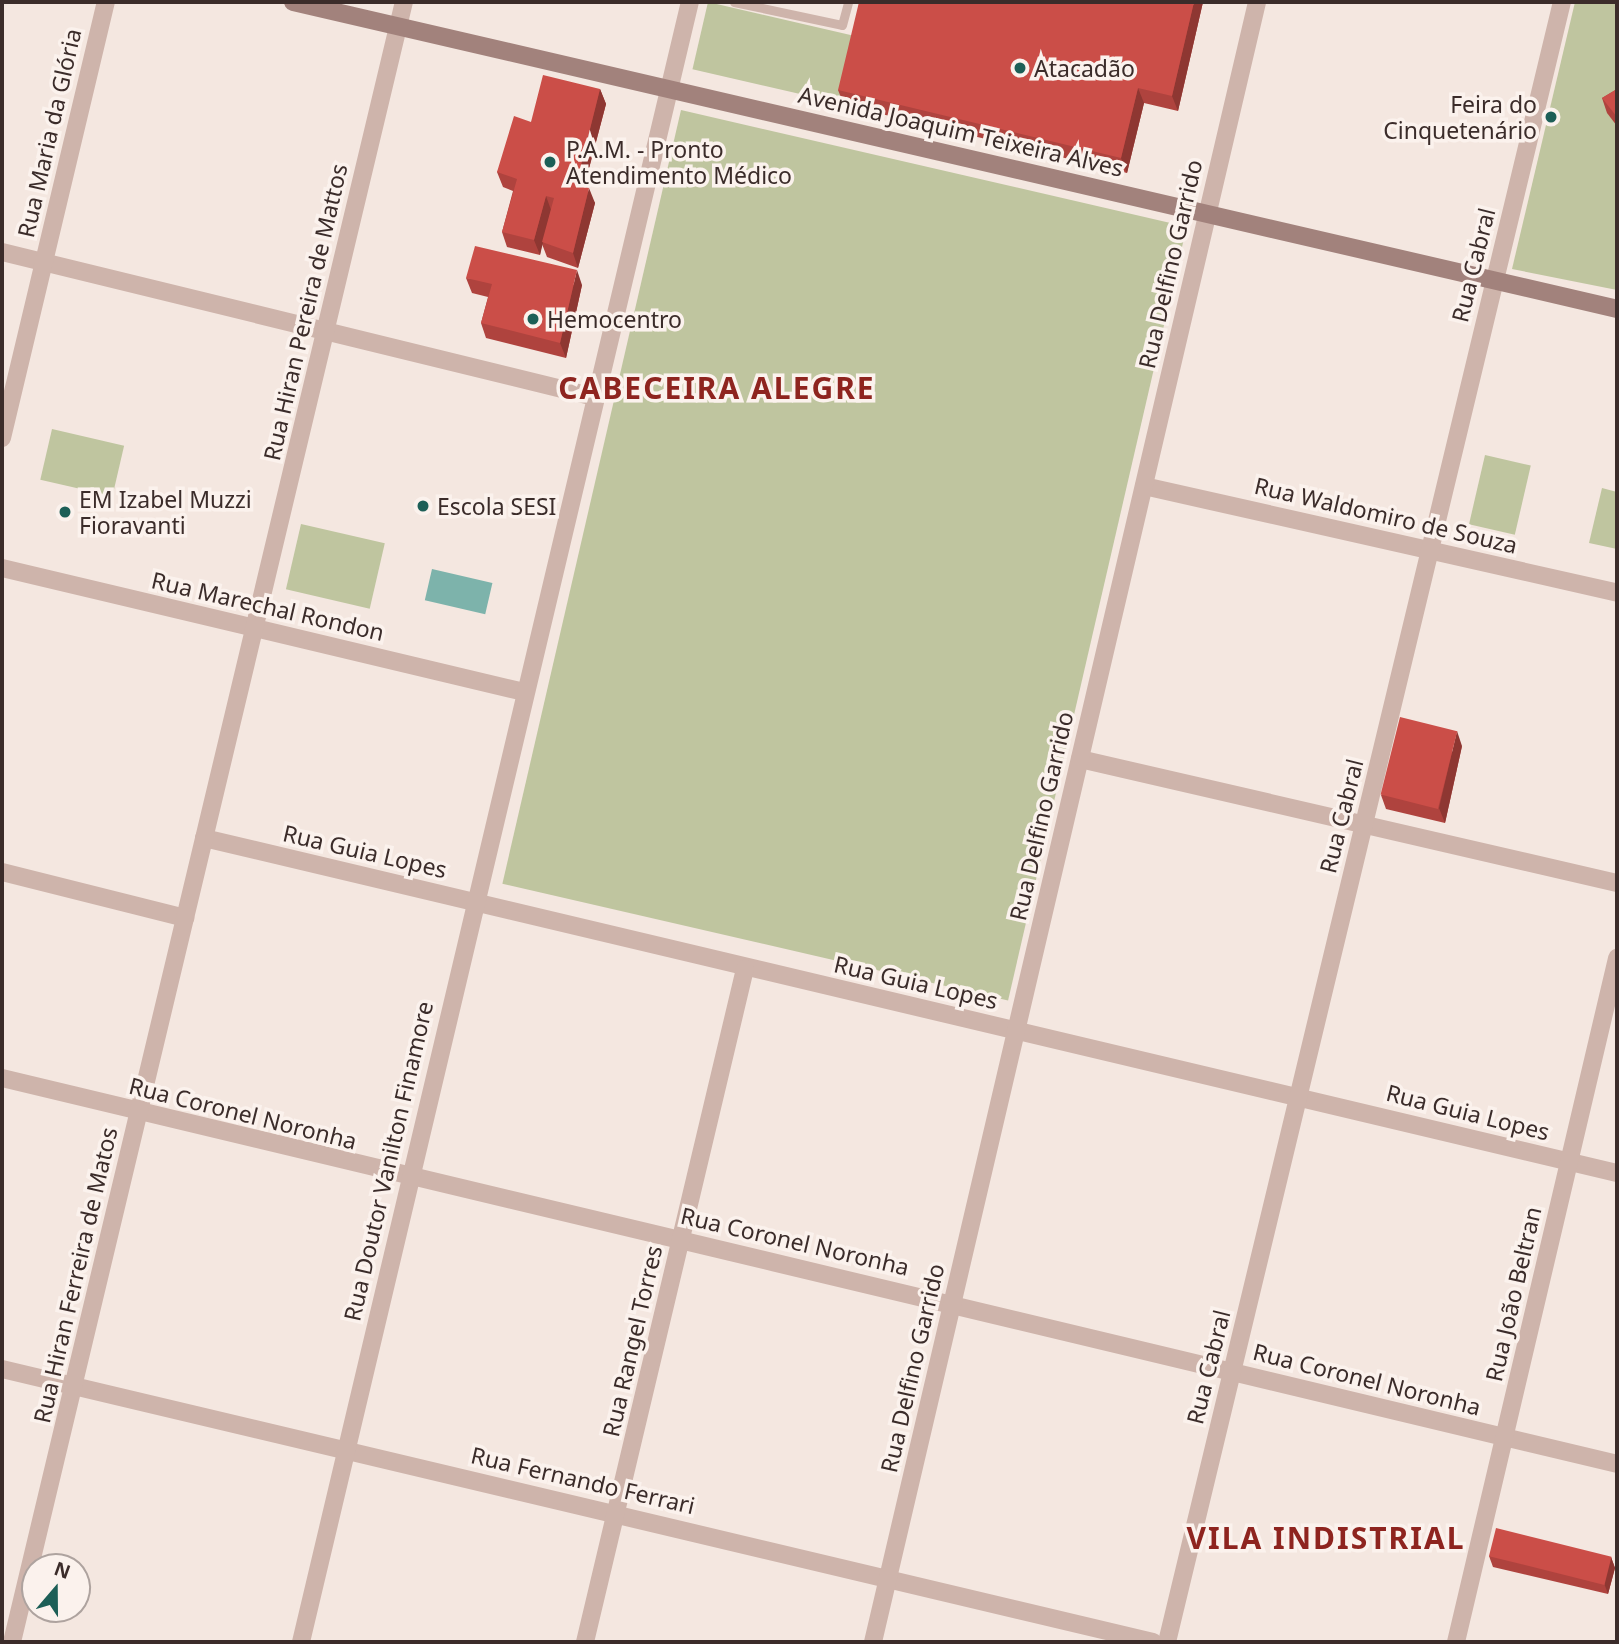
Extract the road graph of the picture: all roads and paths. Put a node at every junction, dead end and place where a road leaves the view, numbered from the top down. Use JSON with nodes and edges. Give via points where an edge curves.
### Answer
{"nodes":[{"id":1,"x":106,"y":2,"type":"edge"},
{"id":2,"x":293,"y":2,"type":"edge"},
{"id":3,"x":404,"y":2,"type":"edge"},
{"id":4,"x":690,"y":2,"type":"edge"},
{"id":5,"x":734,"y":2,"type":"edge"},
{"id":6,"x":848,"y":2,"type":"edge"},
{"id":7,"x":1257,"y":2,"type":"edge"},
{"id":8,"x":1562,"y":2,"type":"edge"},
{"id":9,"x":399,"y":26,"type":"junction"},
{"id":10,"x":669,"y":89,"type":"junction"},
{"id":11,"x":1207,"y":214,"type":"junction"},
{"id":12,"x":2,"y":253,"type":"edge"},
{"id":13,"x":44,"y":262,"type":"junction"},
{"id":14,"x":1495,"y":280,"type":"junction"},
{"id":15,"x":1617,"y":309,"type":"edge"},
{"id":16,"x":326,"y":331,"type":"junction"},
{"id":17,"x":595,"y":397,"type":"junction"},
{"id":18,"x":2,"y":438,"type":"edge"},
{"id":19,"x":1144,"y":486,"type":"junction"},
{"id":20,"x":1430,"y":549,"type":"junction"},
{"id":21,"x":2,"y":568,"type":"edge"},
{"id":22,"x":1617,"y":593,"type":"edge"},
{"id":23,"x":255,"y":627,"type":"junction"},
{"id":24,"x":524,"y":692,"type":"junction"},
{"id":25,"x":1080,"y":759,"type":"junction"},
{"id":26,"x":1364,"y":822,"type":"junction"},
{"id":27,"x":204,"y":838,"type":"junction"},
{"id":28,"x":2,"y":872,"type":"edge"},
{"id":29,"x":1617,"y":883,"type":"edge"},
{"id":30,"x":475,"y":903,"type":"junction"},
{"id":31,"x":185,"y":918,"type":"junction"},
{"id":32,"x":1617,"y":958,"type":"edge"},
{"id":33,"x":745,"y":969,"type":"junction"},
{"id":34,"x":1016,"y":1030,"type":"junction"},
{"id":35,"x":2,"y":1079,"type":"edge"},
{"id":36,"x":1298,"y":1096,"type":"junction"},
{"id":37,"x":138,"y":1114,"type":"junction"},
{"id":38,"x":1569,"y":1161,"type":"junction"},
{"id":39,"x":1617,"y":1173,"type":"edge"},
{"id":40,"x":409,"y":1179,"type":"junction"},
{"id":41,"x":681,"y":1241,"type":"junction"},
{"id":42,"x":952,"y":1302,"type":"junction"},
{"id":43,"x":2,"y":1369,"type":"edge"},
{"id":44,"x":1232,"y":1371,"type":"junction"},
{"id":45,"x":73,"y":1386,"type":"junction"},
{"id":46,"x":1505,"y":1437,"type":"junction"},
{"id":47,"x":345,"y":1450,"type":"junction"},
{"id":48,"x":1617,"y":1464,"type":"edge"},
{"id":49,"x":616,"y":1512,"type":"junction"},
{"id":50,"x":888,"y":1579,"type":"junction"},
{"id":51,"x":1114,"y":1638,"type":"edge"},
{"id":52,"x":12,"y":1642,"type":"edge"},
{"id":53,"x":302,"y":1642,"type":"edge"},
{"id":54,"x":585,"y":1642,"type":"edge"},
{"id":55,"x":873,"y":1642,"type":"edge"},
{"id":56,"x":1153,"y":1642,"type":"edge"},
{"id":57,"x":1167,"y":1642,"type":"edge"},
{"id":58,"x":1457,"y":1642,"type":"edge"}],
"edges":[{"from":1,"to":13,"type":"street","name":"Rua Maria da Glória"},
{"from":2,"to":9,"type":"street","name":"Avenida Joaquim Teixeira Alves"},
{"from":3,"to":9,"type":"street","name":"Rua Hiran Pereira de Mattos"},
{"from":4,"to":10,"type":"street","name":"Rua Doutor Vanilton Finamore"},
{"from":5,"to":6,"type":"lane","via":[[842,26]]},
{"from":7,"to":11,"type":"street","name":"Rua Delfino Garrido"},
{"from":8,"to":14,"type":"street","name":"Rua Cabral"},
{"from":9,"to":10,"type":"street","name":"Avenida Joaquim Teixeira Alves"},
{"from":9,"to":16,"type":"street","name":"Rua Hiran Pereira de Mattos"},
{"from":10,"to":11,"type":"street","name":"Avenida Joaquim Teixeira Alves"},
{"from":10,"to":17,"type":"street","name":"Rua Doutor Vanilton Finamore"},
{"from":11,"to":14,"type":"street","name":"Avenida Joaquim Teixeira Alves"},
{"from":11,"to":19,"type":"street","name":"Rua Delfino Garrido"},
{"from":12,"to":13,"type":"street"},
{"from":13,"to":16,"type":"street"},
{"from":13,"to":18,"type":"street","name":"Rua Maria da Glória"},
{"from":14,"to":15,"type":"street","name":"Avenida Joaquim Teixeira Alves"},
{"from":14,"to":20,"type":"street","name":"Rua Cabral"},
{"from":16,"to":17,"type":"street"},
{"from":16,"to":23,"type":"street","name":"Rua Hiran Pereira de Mattos"},
{"from":17,"to":24,"type":"street","name":"Rua Doutor Vanilton Finamore"},
{"from":19,"to":20,"type":"street","name":"Rua Waldomiro de Souza"},
{"from":19,"to":25,"type":"street","name":"Rua Delfino Garrido"},
{"from":20,"to":22,"type":"street","name":"Rua Waldomiro de Souza"},
{"from":20,"to":26,"type":"street","name":"Rua Cabral"},
{"from":21,"to":23,"type":"street","name":"Rua Marechal Rondon"},
{"from":23,"to":24,"type":"street","name":"Rua Marechal Rondon"},
{"from":23,"to":27,"type":"street","name":"Rua Hiran Pereira de Mattos"},
{"from":24,"to":30,"type":"street","name":"Rua Doutor Vanilton Finamore"},
{"from":25,"to":26,"type":"street"},
{"from":25,"to":34,"type":"street","name":"Rua Delfino Garrido"},
{"from":26,"to":29,"type":"street"},
{"from":26,"to":36,"type":"street","name":"Rua Cabral"},
{"from":27,"to":30,"type":"street","name":"Rua Guia Lopes"},
{"from":27,"to":31,"type":"street","name":"Rua Hiran Ferreira de Matos"},
{"from":28,"to":31,"type":"street"},
{"from":30,"to":33,"type":"street","name":"Rua Guia Lopes"},
{"from":30,"to":40,"type":"street","name":"Rua Doutor Vanilton Finamore"},
{"from":31,"to":37,"type":"street","name":"Rua Hiran Ferreira de Matos"},
{"from":32,"to":38,"type":"street","name":"Rua João Beltran"},
{"from":33,"to":34,"type":"street","name":"Rua Guia Lopes"},
{"from":33,"to":41,"type":"street","name":"Rua Rangel Torres"},
{"from":34,"to":36,"type":"street","name":"Rua Guia Lopes"},
{"from":34,"to":42,"type":"street","name":"Rua Delfino Garrido"},
{"from":35,"to":37,"type":"street","name":"Rua Coronel Noronha"},
{"from":36,"to":38,"type":"street","name":"Rua Guia Lopes"},
{"from":36,"to":44,"type":"street","name":"Rua Cabral"},
{"from":37,"to":40,"type":"street","name":"Rua Coronel Noronha"},
{"from":37,"to":45,"type":"street","name":"Rua Hiran Ferreira de Matos"},
{"from":38,"to":39,"type":"street","name":"Rua Guia Lopes"},
{"from":38,"to":46,"type":"street","name":"Rua João Beltran"},
{"from":40,"to":41,"type":"street","name":"Rua Coronel Noronha"},
{"from":40,"to":47,"type":"street","name":"Rua Doutor Vanilton Finamore"},
{"from":41,"to":42,"type":"street","name":"Rua Coronel Noronha"},
{"from":41,"to":49,"type":"street","name":"Rua Rangel Torres"},
{"from":42,"to":44,"type":"street","name":"Rua Coronel Noronha"},
{"from":42,"to":50,"type":"street","name":"Rua Delfino Garrido"},
{"from":43,"to":45,"type":"street","name":"Rua Fernando Ferrari"},
{"from":44,"to":46,"type":"street","name":"Rua Coronel Noronha"},
{"from":44,"to":57,"type":"street","name":"Rua Cabral"},
{"from":45,"to":47,"type":"street","name":"Rua Fernando Ferrari"},
{"from":45,"to":52,"type":"street","name":"Rua Hiran Ferreira de Matos"},
{"from":46,"to":48,"type":"street","name":"Rua Coronel Noronha"},
{"from":46,"to":58,"type":"street","name":"Rua João Beltran"},
{"from":47,"to":49,"type":"street","name":"Rua Fernando Ferrari"},
{"from":47,"to":53,"type":"street","name":"Rua Doutor Vanilton Finamore"},
{"from":49,"to":50,"type":"street","name":"Rua Fernando Ferrari"},
{"from":49,"to":54,"type":"street","name":"Rua Rangel Torres"},
{"from":50,"to":51,"type":"street","name":"Rua Fernando Ferrari"},
{"from":50,"to":55,"type":"street","name":"Rua Delfino Garrido"},
{"from":51,"to":56,"type":"street","name":"Rua Fernando Ferrari"}]}
